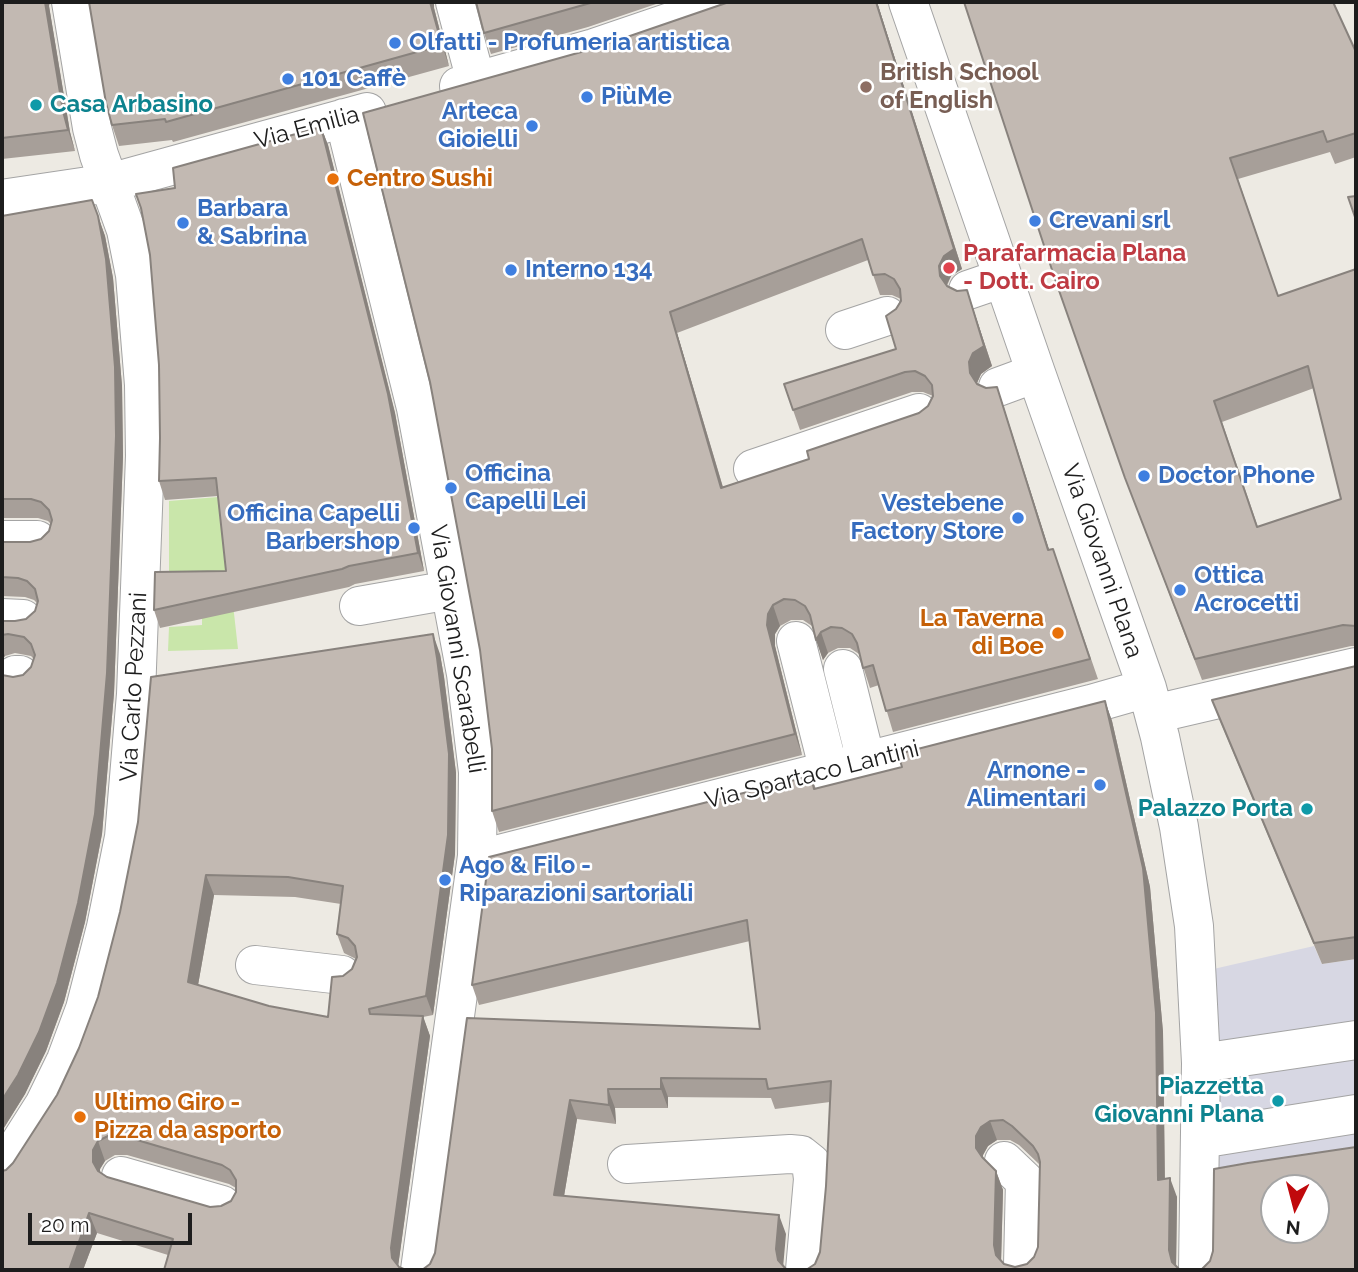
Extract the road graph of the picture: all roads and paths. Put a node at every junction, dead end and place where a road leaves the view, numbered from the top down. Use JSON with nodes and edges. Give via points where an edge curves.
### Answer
{"nodes":[{"id":1,"x":71,"y":2,"type":"edge"},
{"id":2,"x":455,"y":2,"type":"edge"},
{"id":3,"x":729,"y":2,"type":"edge"},
{"id":4,"x":908,"y":2,"type":"edge"},
{"id":5,"x":476,"y":81,"type":"junction"},
{"id":6,"x":344,"y":118,"type":"junction"},
{"id":7,"x":109,"y":183,"type":"junction"},
{"id":8,"x":2,"y":199,"type":"edge"},
{"id":9,"x":887,"y":316,"type":"edge"},
{"id":10,"x":845,"y":330,"type":"dead end"},
{"id":11,"x":1036,"y":373,"type":"junction"},
{"id":12,"x":998,"y":387,"type":"edge"},
{"id":13,"x":919,"y":412,"type":"edge"},
{"id":14,"x":753,"y":469,"type":"dead end"},
{"id":15,"x":450,"y":590,"type":"junction"},
{"id":16,"x":359,"y":606,"type":"dead end"},
{"id":17,"x":796,"y":641,"type":"dead end"},
{"id":18,"x":1356,"y":667,"type":"edge"},
{"id":19,"x":843,"y":669,"type":"dead end"},
{"id":20,"x":1150,"y":701,"type":"junction"},
{"id":21,"x":866,"y":761,"type":"junction"},
{"id":22,"x":829,"y":771,"type":"junction"},
{"id":23,"x":477,"y":856,"type":"junction"},
{"id":24,"x":255,"y":965,"type":"dead end"},
{"id":25,"x":342,"y":975,"type":"edge"},
{"id":26,"x":1356,"y":1040,"type":"edge"},
{"id":27,"x":1201,"y":1063,"type":"junction"},
{"id":28,"x":1356,"y":1114,"type":"edge"},
{"id":29,"x":1200,"y":1139,"type":"junction"},
{"id":30,"x":24,"y":1155,"type":"edge"},
{"id":31,"x":1004,"y":1161,"type":"dead end"},
{"id":32,"x":627,"y":1164,"type":"dead end"},
{"id":33,"x":121,"y":1176,"type":"dead end"},
{"id":34,"x":222,"y":1205,"type":"edge"},
{"id":35,"x":1023,"y":1265,"type":"edge"},
{"id":36,"x":420,"y":1270,"type":"edge"},
{"id":37,"x":806,"y":1270,"type":"edge"},
{"id":38,"x":1198,"y":1270,"type":"edge"}],
"edges":[{"from":1,"to":7,"type":"street","name":"Via Carlo Pezzani","via":[[92,128]]},
{"from":2,"to":5,"type":"street"},
{"from":3,"to":5,"type":"street","name":"Via Emilia","via":[[594,48]]},
{"from":4,"to":11,"type":"street","name":"Via Giovanni Plana","via":[[985,284]]},
{"from":5,"to":6,"type":"street","name":"Via Emilia"},
{"from":6,"to":7,"type":"street","name":"Via Emilia"},
{"from":6,"to":15,"type":"street","name":"Via Giovanni Scarabelli","via":[[416,408]]},
{"from":7,"to":8,"type":"street","name":"Via Emilia"},
{"from":7,"to":30,"type":"street","name":"Via Carlo Pezzani","via":[[126,230],[135,275],[145,456],[131,539],[109,916],[85,1009]]},
{"from":9,"to":10,"type":"street"},
{"from":11,"to":12,"type":"street"},
{"from":11,"to":20,"type":"street","name":"Via Giovanni Plana"},
{"from":13,"to":14,"type":"street"},
{"from":15,"to":16,"type":"street"},
{"from":15,"to":23,"type":"street","name":"Via Giovanni Scarabelli","via":[[478,772]]},
{"from":17,"to":22,"type":"street"},
{"from":18,"to":20,"type":"street","name":"Via Spartaco Lantini"},
{"from":19,"to":21,"type":"street"},
{"from":20,"to":21,"type":"street","name":"Via Spartaco Lantini","via":[[1091,704]]},
{"from":20,"to":27,"type":"street","name":"Via Giovanni Plana","via":[[1179,827],[1194,926]]},
{"from":21,"to":22,"type":"street","name":"Via Spartaco Lantini"},
{"from":22,"to":23,"type":"street","name":"Via Spartaco Lantini"},
{"from":23,"to":36,"type":"street","name":"Via Giovanni Scarabelli","via":[[449,987]]},
{"from":24,"to":25,"type":"street"},
{"from":26,"to":27,"type":"street"},
{"from":27,"to":29,"type":"street","name":"Via Giovanni Plana"},
{"from":28,"to":29,"type":"street"},
{"from":29,"to":38,"type":"street","name":"Via Giovanni Plana"},
{"from":31,"to":35,"type":"street","via":[[1026,1181]]},
{"from":32,"to":37,"type":"street","via":[[802,1155],[811,1163],[813,1179]]},
{"from":33,"to":34,"type":"street"}]}
